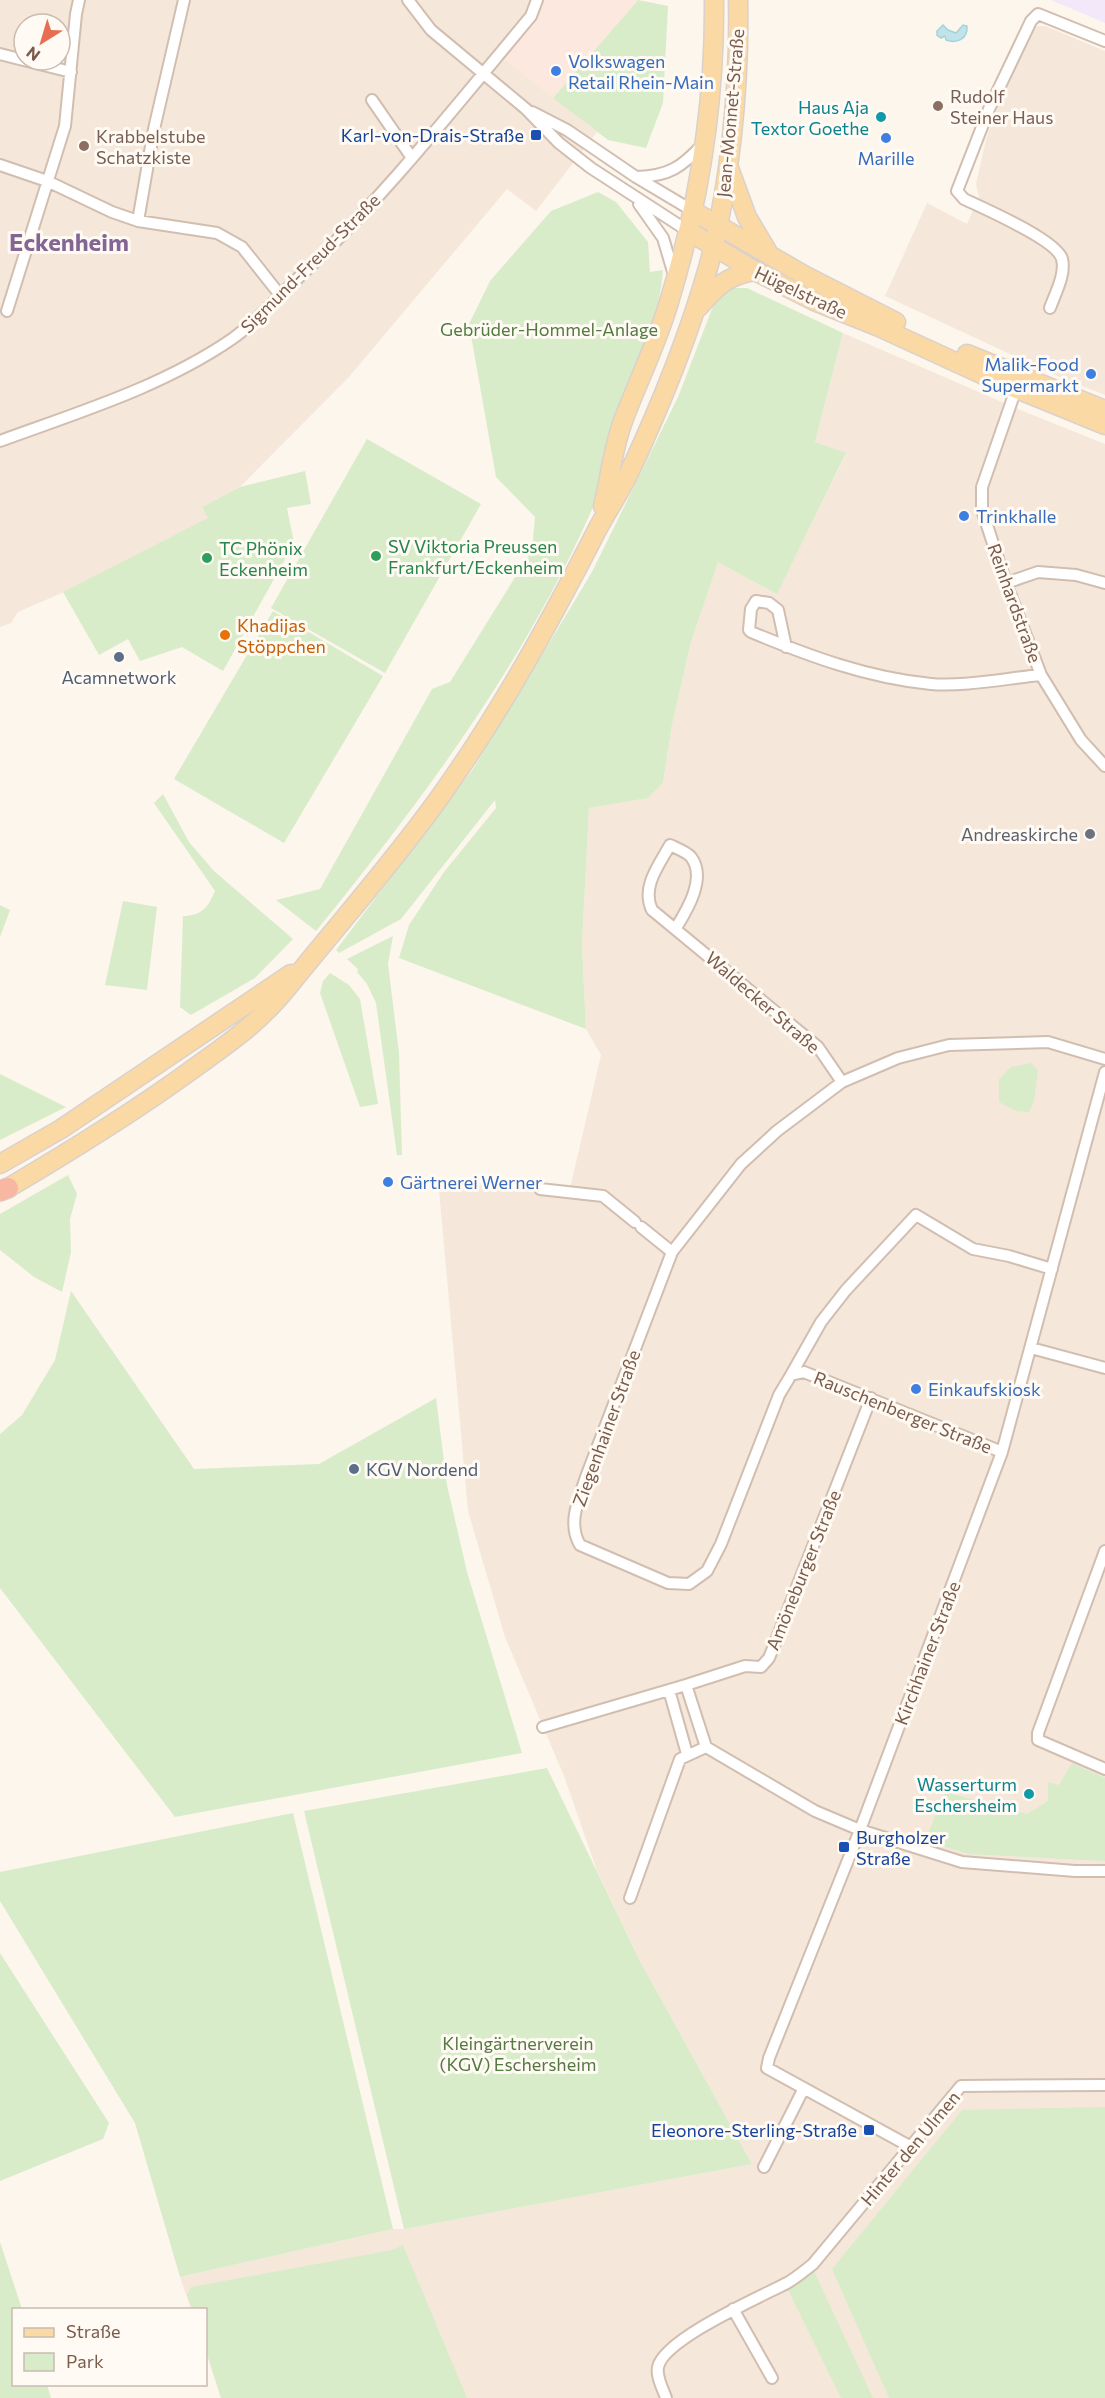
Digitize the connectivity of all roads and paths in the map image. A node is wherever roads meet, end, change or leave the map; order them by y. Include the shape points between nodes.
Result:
1 (79, 0) edge
2 (184, 0) edge
3 (408, 0) edge
4 (537, 0) edge
5 (714, 0) edge
6 (738, 0) edge
7 (1105, 41) edge
8 (72, 60) edge
9 (71, 72) edge
10 (482, 74) junction
11 (372, 100) dead end
12 (526, 109) junction
13 (705, 142) junction
14 (412, 158) junction
15 (727, 162) junction
16 (0, 165) edge
17 (636, 177) junction
18 (46, 181) junction
19 (634, 197) junction
20 (693, 211) junction
21 (138, 221) junction
22 (717, 226) junction
23 (688, 231) junction
24 (713, 246) junction
25 (770, 255) junction
26 (756, 271) junction
27 (675, 281) junction
28 (280, 295) junction
29 (1050, 309) dead end
30 (7, 311) dead end
31 (693, 314) junction
32 (1016, 389) junction
33 (1057, 390) junction
34 (1105, 410) edge
35 (1105, 425) edge
36 (0, 441) edge
37 (598, 528) junction
38 (1006, 583) junction
39 (1105, 583) edge
40 (786, 647) junction
41 (1041, 675) junction
42 (1105, 766) edge
43 (676, 928) junction
44 (305, 965) junction
45 (1105, 1059) edge
46 (1105, 1072) edge
47 (842, 1082) junction
48 (0, 1164) edge
49 (540, 1189) dead end
50 (4, 1190) edge
51 (672, 1252) junction
52 (1052, 1269) junction
53 (1031, 1348) junction
54 (1105, 1368) edge
55 (791, 1376) junction
56 (871, 1398) junction
57 (1002, 1452) junction
58 (1105, 1551) edge
59 (686, 1685) junction
60 (669, 1690) junction
61 (543, 1727) dead end
62 (706, 1747) junction
63 (687, 1754) junction
64 (1105, 1769) edge
65 (860, 1830) junction
66 (1105, 1871) edge
67 (630, 1898) dead end
68 (1105, 2085) edge
69 (804, 2088) junction
70 (911, 2147) junction
71 (764, 2167) dead end
72 (732, 2309) junction
73 (772, 2378) dead end
74 (666, 2398) edge

1 - 8 street
2 - 21 street via 154,129
3 - 10 street, Hügelstraße via 431,30
4 - 10 street via 531,16
5 - 13 main road, Jean-Monnet-Straße via 712,80
6 - 15 main road, Jean-Monnet-Straße via 736,85
7 - 29 street via 1038,14 1025,31 989,109 957,191 964,199 1049,242 1060,254 1062,275
9 - 18 street via 65,126
10 - 12 street, Hügelstraße
10 - 14 street, Sigmund-Freud-Straße
11 - 14 street
12 - 17 street, Hügelstraße via 567,130
12 - 19 street, Hügelstraße via 559,143
13 - 17 street via 678,168
13 - 20 main road, Jean-Monnet-Straße
14 - 28 street, Sigmund-Freud-Straße via 325,253
15 - 22 main road, Jean-Monnet-Straße
15 - 25 main road via 747,217
16 - 18 street
17 - 20 street, Hügelstraße
18 - 21 street
18 - 30 street
19 - 23 street, Hügelstraße
19 - 27 street via 663,238
20 - 22 main road, Hügelstraße
20 - 23 main road, Jean-Monnet-Straße
21 - 28 street via 224,236 252,257
22 - 24 main road, Jean-Monnet-Straße
22 - 25 main road, Hügelstraße
23 - 24 main road, Hügelstraße
23 - 27 main road, Jean-Monnet-Straße
24 - 26 main road, Hügelstraße
24 - 31 main road, Jean-Monnet-Straße
25 - 33 main road, Hügelstraße via 939,342
26 - 31 main road via 723,281
26 - 32 main road, Hügelstraße via 814,301
27 - 37 main road, Jean-Monnet-Straße via 622,423
28 - 36 street, Sigmund-Freud-Straße via 258,319 231,339 175,372
31 - 37 main road, Jean-Monnet-Straße via 627,476
32 - 33 main road
32 - 35 main road, Hügelstraße
32 - 38 street, Reinhardstraße via 981,492 982,510
33 - 34 main road, Hügelstraße
37 - 44 main road via 538,643 470,753 357,906
38 - 39 street via 1038,573 1076,575
38 - 41 street, Reinhardstraße
40 - 40 street via 778,610 769,603 756,601 748,630
40 - 41 street via 848,669 933,685
41 - 42 street, Reinhardstraße via 1081,740
43 - 43 street, Waldecker Straße via 691,903 697,873 690,856 670,845 651,878 648,902 652,910
43 - 47 street, Waldecker Straße via 818,1047
44 - 48 main road via 61,1129
44 - 50 main road via 271,1006 220,1050 141,1106
45 - 47 street, Ziegenhainer Straße via 1048,1042 949,1045 898,1058
46 - 52 street, Kirchhainer Straße
47 - 51 street, Ziegenhainer Straße via 741,1164
49 - 51 street via 603,1196
51 - 55 street, Ziegenhainer Straße via 575,1510 573,1534 580,1545 668,1583 689,1584 707,1571 779,1395
52 - 53 street, Kirchhainer Straße
52 - 55 street, Ziegenhainer Straße via 973,1249 916,1215 821,1322
53 - 54 street
53 - 57 street, Kirchhainer Straße
55 - 56 street, Rauschenberger Straße via 804,1372
56 - 57 street, Rauschenberger Straße
56 - 59 street, Amöneburger Straße via 769,1658 761,1667 745,1666
57 - 65 street, Kirchhainer Straße
58 - 64 street via 1038,1733 1038,1740
59 - 60 street
59 - 62 street
60 - 61 street
60 - 63 street
62 - 63 street
62 - 65 street via 815,1811
63 - 67 street via 680,1759
65 - 66 street via 962,1862
65 - 69 street, Kirchhainer Straße via 769,2058 767,2068
68 - 70 street, Hinter den Ulmen via 961,2086
69 - 70 street, Kirchhainer Straße
69 - 71 street
70 - 72 street, Hinter den Ulmen via 813,2264 789,2282
72 - 73 street
72 - 74 street via 668,2350 660,2360 657,2370

